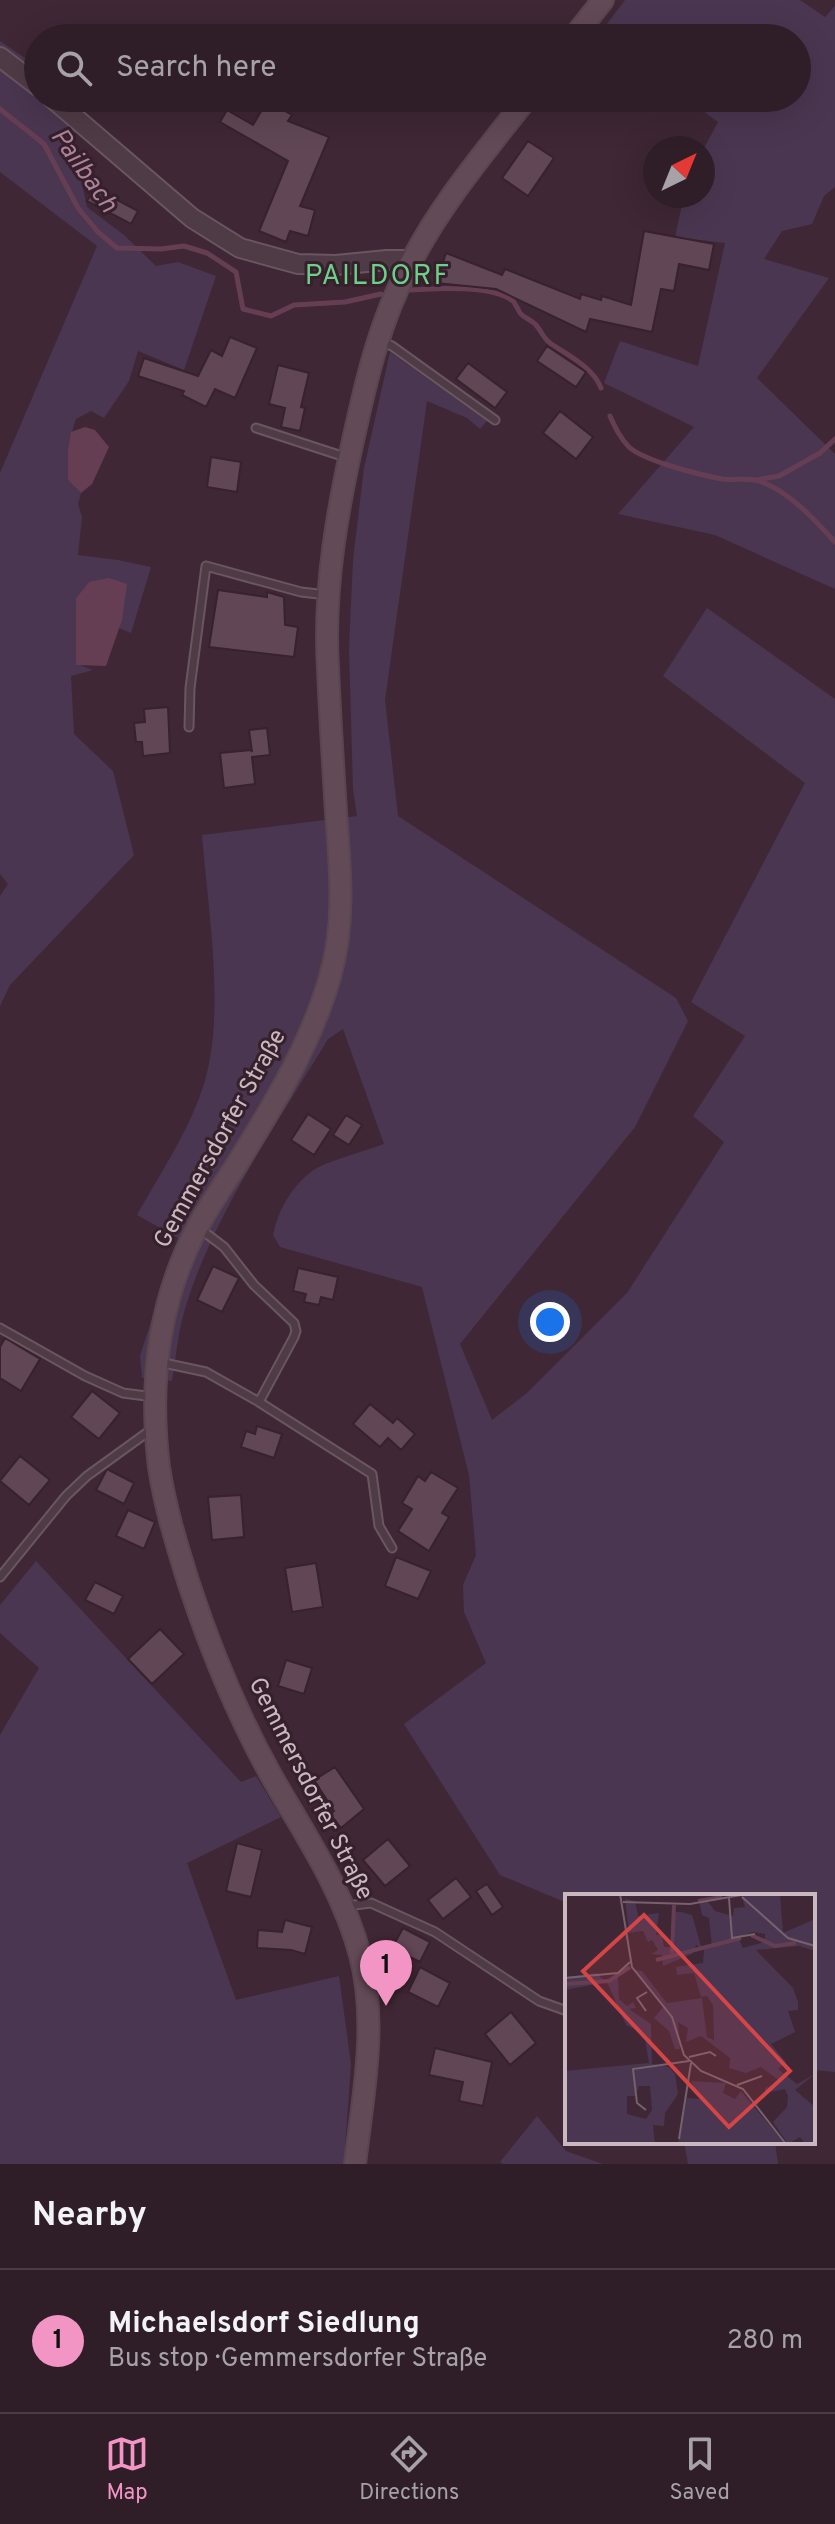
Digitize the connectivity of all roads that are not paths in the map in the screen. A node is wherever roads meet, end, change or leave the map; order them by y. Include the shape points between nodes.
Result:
1 (603, 0) edge
2 (584, 24) edge
3 (0, 57) edge
4 (24, 75) edge
5 (68, 112) edge
6 (516, 112) edge
7 (412, 260) junction
8 (378, 339) junction
9 (495, 420) dead end
10 (256, 428) dead end
11 (349, 458) junction
12 (328, 595) junction
13 (189, 727) dead end
14 (197, 1227) junction
15 (0, 1328) edge
16 (157, 1362) junction
17 (154, 1397) junction
18 (259, 1402) junction
19 (155, 1427) junction
20 (392, 1548) dead end
21 (0, 1577) edge
22 (343, 1906) junction
23 (565, 2010) edge
24 (355, 2164) edge

1 - 2 main road
3 - 4 street
5 - 7 street via 192,218 240,248 298,264
6 - 7 main road, Gemmersdorfer Straße via 450,198
7 - 8 main road, Gemmersdorfer Straße
8 - 9 lane
8 - 11 main road, Gemmersdorfer Straße
10 - 11 lane
11 - 12 main road, Gemmersdorfer Straße
12 - 13 lane via 206,566
12 - 14 main road, Gemmersdorfer Straße via 326,648 341,886 337,949 321,1006 285,1083
14 - 16 main road, Gemmersdorfer Straße via 164,1314
14 - 18 lane via 224,1247 294,1323 294,1337
15 - 17 lane via 85,1376 123,1393
16 - 17 main road, Gemmersdorfer Straße
16 - 18 lane via 206,1372
17 - 19 main road, Gemmersdorfer Straße
18 - 20 lane via 372,1474 379,1526
19 - 21 lane via 66,1496
19 - 22 main road, Gemmersdorfer Straße via 167,1509 207,1639 270,1774
22 - 23 lane via 371,1903 435,1932 539,2001
22 - 24 main road, Gemmersdorfer Straße via 361,1957 368,2024

